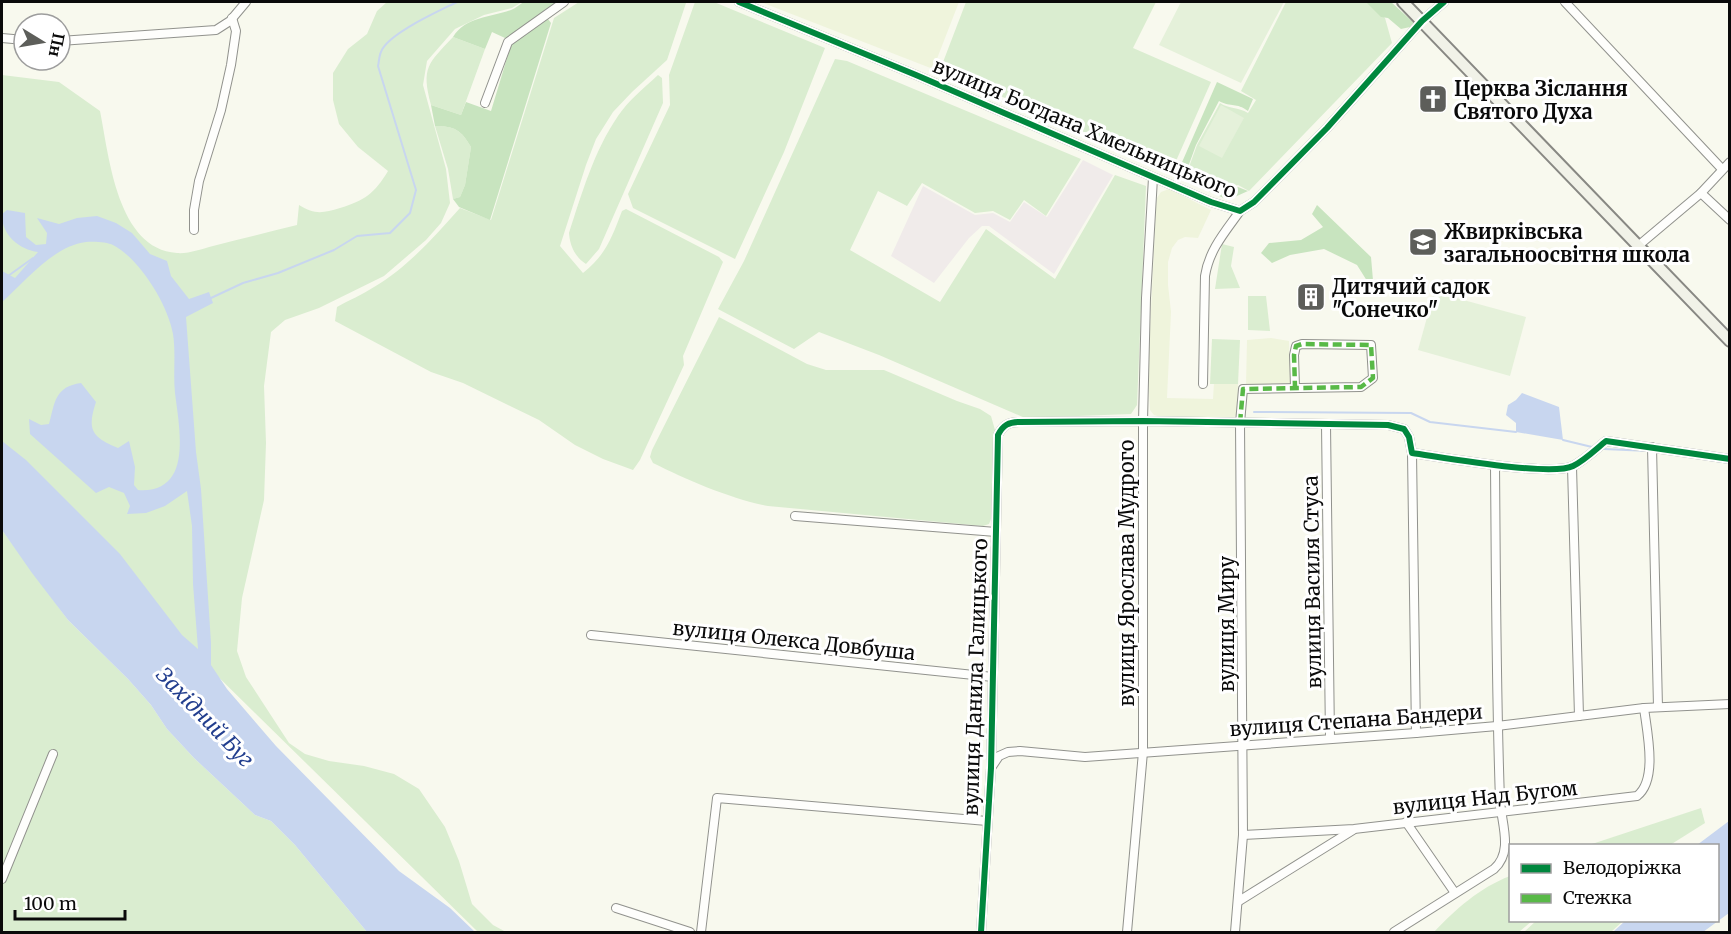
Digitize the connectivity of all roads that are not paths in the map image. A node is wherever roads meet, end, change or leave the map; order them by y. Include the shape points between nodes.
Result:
1 (246, 2) edge
2 (564, 2) edge
3 (739, 2) edge
4 (1403, 2) edge
5 (1444, 2) edge
6 (1565, 2) edge
7 (232, 18) junction
8 (1422, 21) junction
9 (72, 40) edge
10 (485, 103) dead end
11 (1730, 162) edge
12 (1722, 170) junction
13 (1154, 178) junction
14 (1701, 193) junction
15 (1240, 211) junction
16 (1730, 220) edge
17 (194, 230) dead end
18 (1638, 246) junction
19 (1730, 341) edge
20 (1203, 384) dead end
21 (1295, 387) junction
22 (1143, 421) junction
23 (1240, 423) junction
24 (1326, 425) junction
25 (1652, 447) junction
26 (1412, 453) junction
27 (1730, 459) edge
28 (1495, 465) junction
29 (1572, 466) junction
30 (795, 516) dead end
31 (996, 532) junction
32 (591, 635) dead end
33 (993, 677) junction
34 (1730, 704) edge
35 (1658, 707) junction
36 (1644, 708) junction
37 (1579, 716) junction
38 (1497, 726) junction
39 (1416, 733) junction
40 (1330, 738) junction
41 (1243, 744) junction
42 (1143, 752) junction
43 (53, 754) dead end
44 (991, 768) junction
45 (1501, 813) junction
46 (987, 821) junction
47 (1406, 822) junction
48 (1354, 829) junction
49 (1243, 835) junction
50 (2, 879) edge
51 (1455, 893) junction
52 (1239, 901) junction
53 (615, 908) dead end
54 (690, 933) edge
55 (701, 933) edge
56 (981, 933) edge
57 (1127, 933) edge
58 (1235, 933) edge
59 (1394, 933) edge

1 - 7 street
2 - 10 street via 508,42
3 - 13 street, вулиця Богдана Хмельницького
4 - 8 street
5 - 8 street, вулиця Богдана Хмельницького
6 - 12 street
7 - 9 street via 216,30
7 - 17 street via 236,31 231,65 199,181
8 - 15 street, вулиця Богдана Хмельницького via 1327,128 1254,202
8 - 18 street
11 - 12 street
12 - 14 street
13 - 15 street, вулиця Богдана Хмельницького
13 - 22 street, вулиця Ярослава Мудрого
14 - 16 street
14 - 18 street
15 - 20 street via 1208,260
18 - 19 street
21 - 21 street via 1296,346 1371,345 1373,378 1368,384
21 - 23 street, вулиця Миру via 1243,389
22 - 23 street
22 - 31 street, вулиця Данила Галицького via 1019,422 1001,428
22 - 42 street, вулиця Ярослава Мудрого
23 - 24 street
23 - 41 street, вулиця Миру
24 - 26 street via 1352,423 1404,429
24 - 40 street, вулиця Василя Стуса
25 - 27 street
25 - 29 street via 1606,441
25 - 35 street
26 - 28 street
26 - 39 street
28 - 29 street via 1558,470
28 - 38 street
29 - 37 street
30 - 31 street
31 - 33 street, вулиця Данила Галицького
32 - 33 street, вулиця Олекса Довбуша
33 - 44 street, вулиця Данила Галицького
34 - 35 street, вулиця Степана Бандери
35 - 36 street, вулиця Степана Бандери
36 - 37 street, вулиця Степана Бандери
36 - 45 street, вулиця Над Бугом via 1649,750 1644,791 1637,796
37 - 38 street, вулиця Степана Бандери
38 - 39 street, вулиця Степана Бандери
38 - 45 street
39 - 40 street, вулиця Степана Бандери
40 - 41 street, вулиця Степана Бандери
41 - 42 street, вулиця Степана Бандери
41 - 49 street, вулиця Миру
42 - 44 street, вулиця Степана Бандери via 1085,757 1008,752 999,756
42 - 57 street, вулиця Ярослава Мудрого
43 - 50 street
44 - 46 street, вулиця Данила Галицького
45 - 47 street, вулиця Над Бугом
45 - 51 street via 1506,842 1502,862
46 - 55 street via 717,798
46 - 56 street, вулиця Данила Галицького
47 - 48 street, вулиця Над Бугом
47 - 51 street
48 - 49 street, вулиця Над Бугом
48 - 52 street
49 - 52 street, вулиця Миру
51 - 59 street
52 - 58 street, вулиця Миру
53 - 54 street

